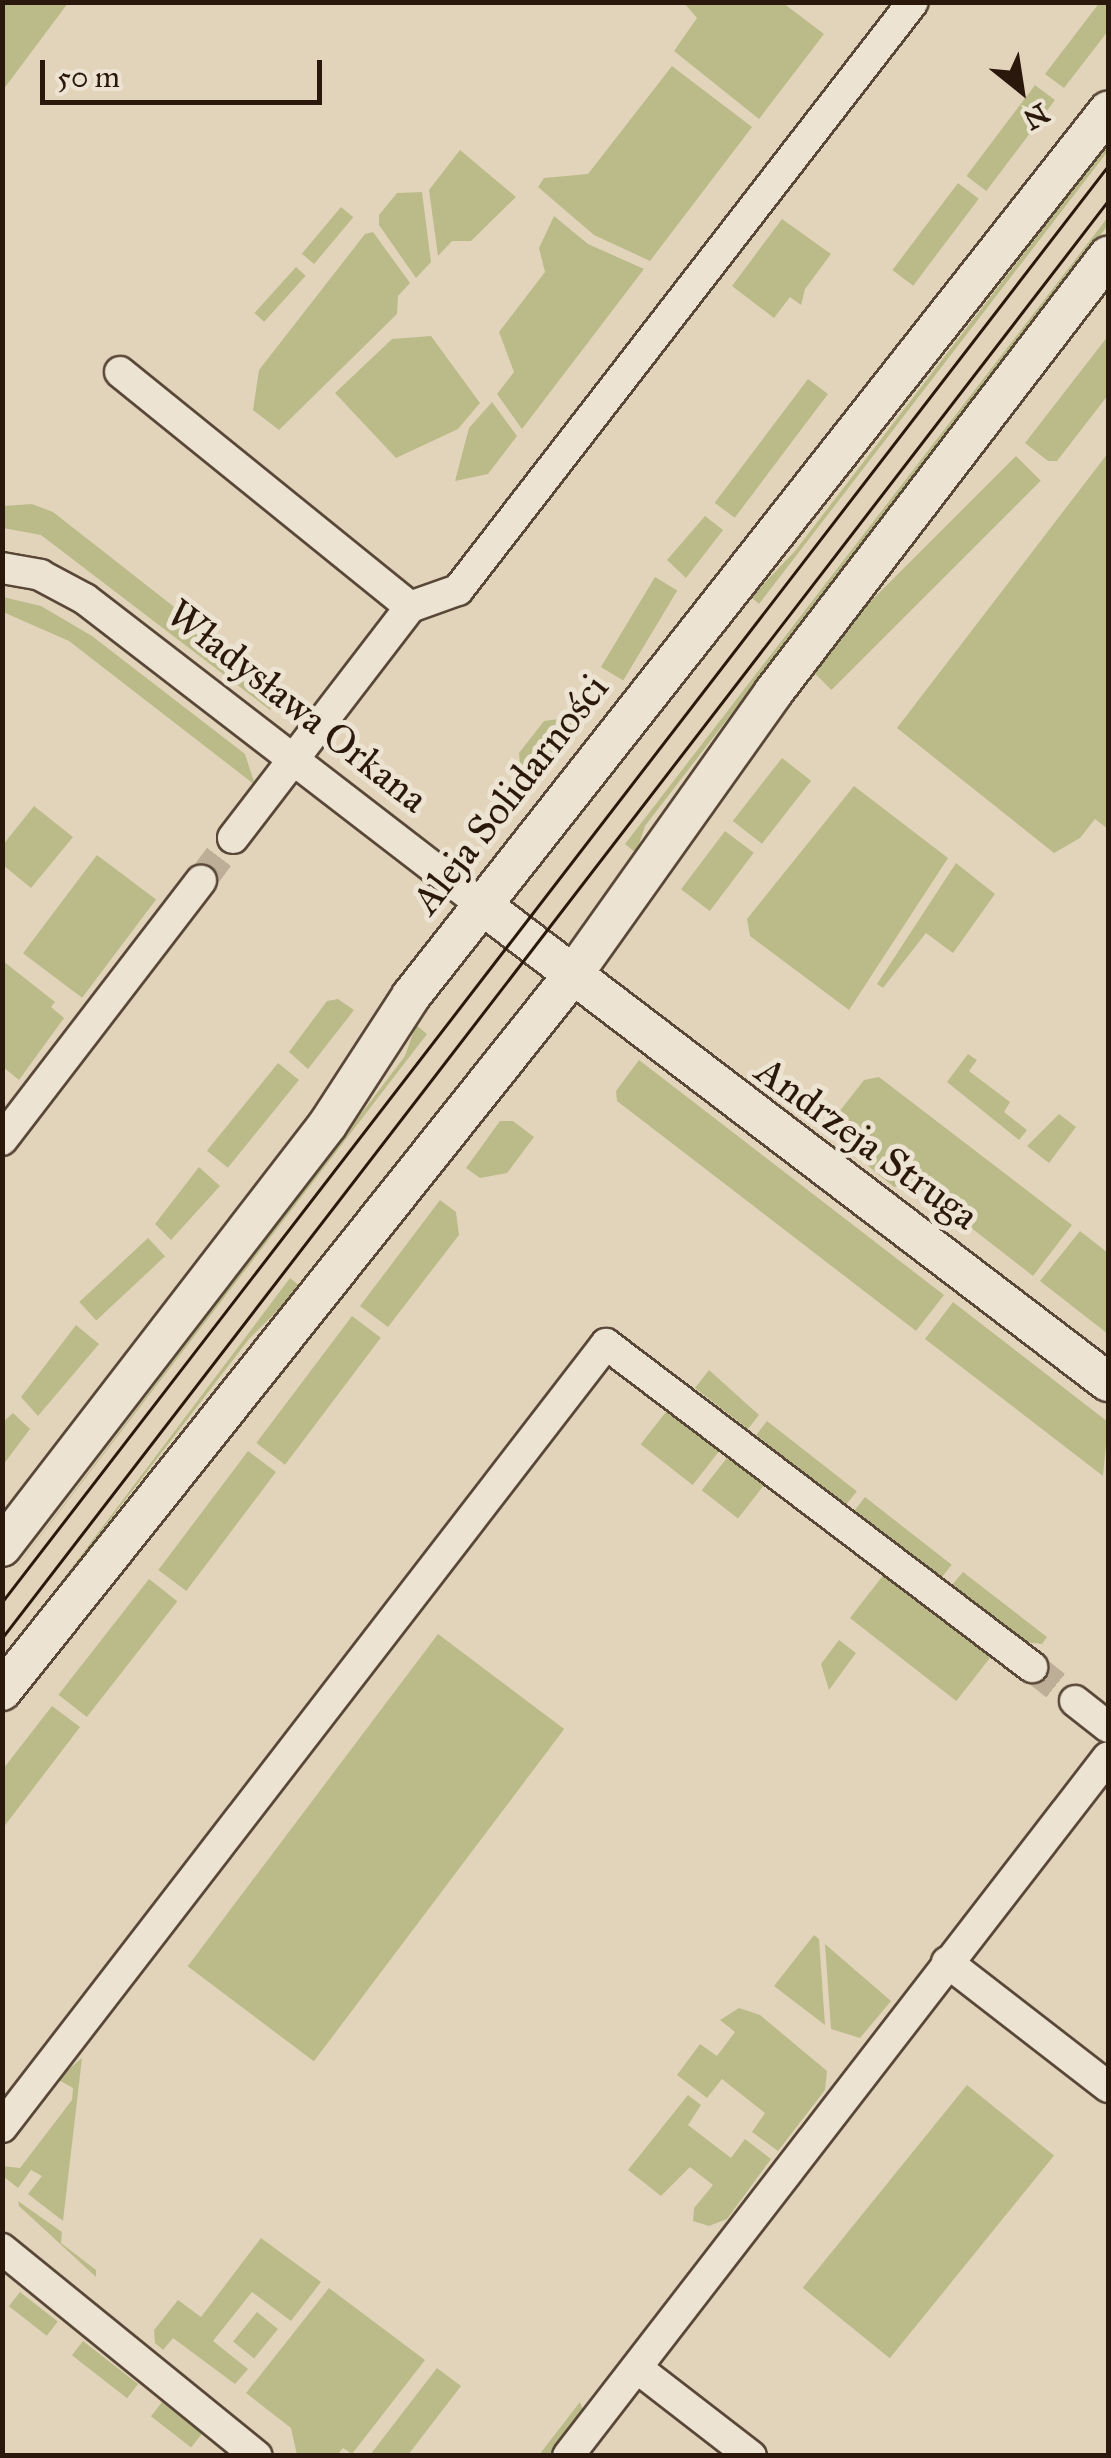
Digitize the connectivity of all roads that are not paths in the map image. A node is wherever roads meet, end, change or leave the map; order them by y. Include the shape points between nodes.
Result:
1 (913, 2) edge
2 (1108, 111) edge
3 (1108, 256) edge
4 (120, 372) dead end
5 (2, 568) edge
6 (410, 607) junction
7 (292, 760) junction
8 (234, 838) tunnel mouth
9 (201, 880) tunnel mouth
10 (482, 905) junction
11 (572, 976) junction
12 (2, 1140) edge
13 (1108, 1382) edge
14 (2, 1547) edge
15 (1032, 1666) tunnel mouth
16 (2, 1690) edge
17 (1075, 1701) tunnel mouth
18 (1108, 1727) edge
19 (1108, 1757) edge
20 (947, 1962) junction
21 (1108, 2086) edge
22 (2, 2127) edge
23 (2, 2249) edge
24 (637, 2368) junction
25 (257, 2456) edge
26 (568, 2456) edge
27 (751, 2456) edge

1 - 6 street via 458,590
2 - 10 street, Aleja Solidarności
3 - 11 street via 773,693
4 - 6 street
5 - 7 street, Władysława Orkana via 40,575 85,599
6 - 7 street
7 - 8 street
7 - 10 street, Władysława Orkana
9 - 12 street
10 - 11 street, Władysława Orkana
10 - 14 street, Aleja Solidarności via 411,996 328,1124
11 - 13 street, Andrzeja Struga
11 - 16 street
15 - 22 street via 606,1344
17 - 18 street
19 - 20 street
20 - 21 street
20 - 24 street
23 - 25 street
24 - 26 street
24 - 27 street

